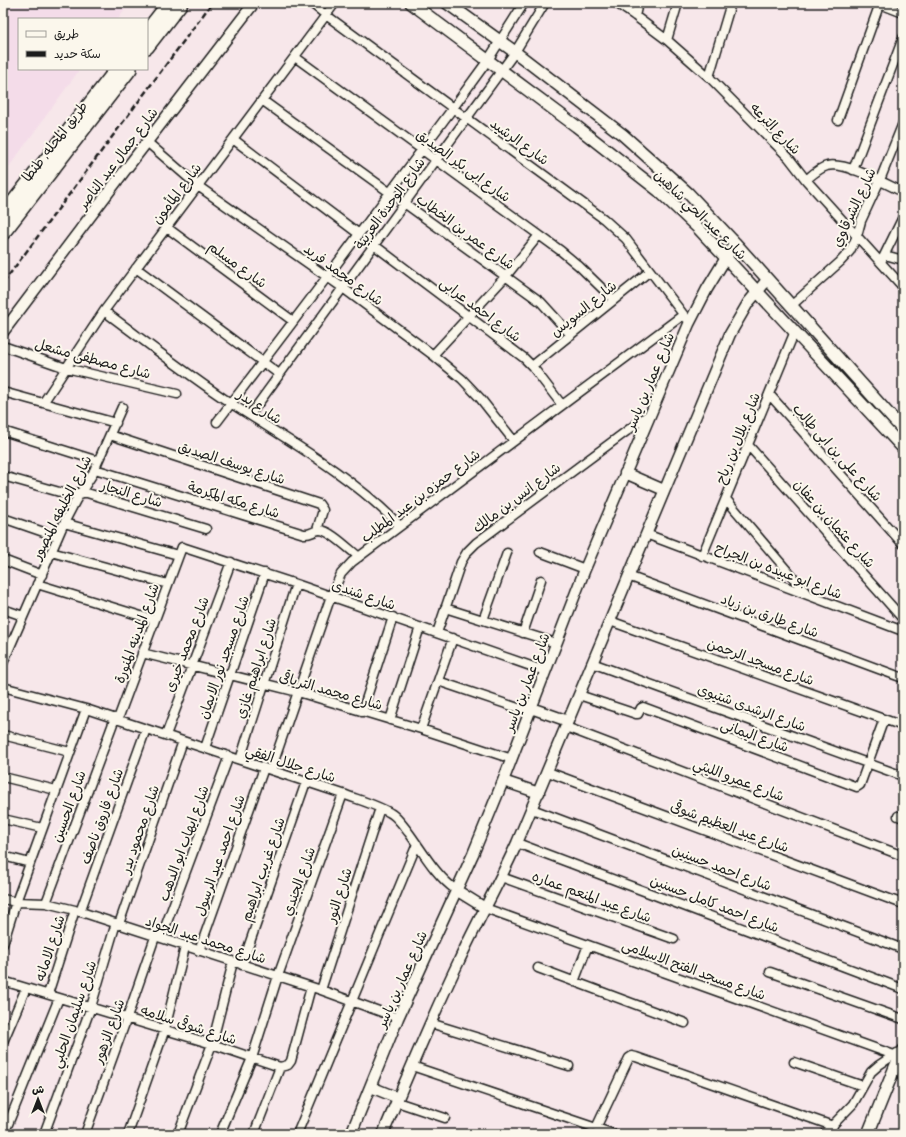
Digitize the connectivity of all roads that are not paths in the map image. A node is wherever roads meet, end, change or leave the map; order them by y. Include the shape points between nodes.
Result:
1 (169, 3) edge
2 (181, 3) edge
3 (254, 3) edge
4 (311, 3) edge
5 (335, 3) edge
6 (412, 3) edge
7 (447, 3) edge
8 (524, 3) edge
9 (545, 3) edge
10 (616, 3) edge
11 (638, 3) edge
12 (678, 3) edge
13 (731, 3) edge
14 (880, 3) edge
15 (903, 12) edge
16 (326, 15) junction
17 (635, 16) junction
18 (148, 30) edge
19 (903, 38) edge
20 (667, 40) junction
21 (501, 41) junction
22 (148, 46) edge
23 (515, 52) junction
24 (295, 57) junction
25 (488, 60) junction
26 (116, 70) edge
27 (129, 70) edge
28 (501, 70) junction
29 (709, 77) junction
30 (262, 100) junction
31 (453, 108) junction
32 (467, 118) junction
33 (838, 120) dead end
34 (903, 123) edge
35 (233, 139) junction
36 (146, 142) junction
37 (422, 150) junction
38 (436, 160) junction
39 (853, 170) junction
40 (806, 180) junction
41 (880, 180) junction
42 (198, 186) junction
43 (390, 192) junction
44 (903, 192) edge
45 (405, 203) junction
46 (3, 215) edge
47 (903, 217) edge
48 (166, 228) junction
49 (3, 233) edge
50 (359, 234) junction
51 (539, 235) junction
52 (857, 236) junction
53 (735, 243) junction
54 (374, 245) junction
55 (726, 257) junction
56 (883, 258) junction
57 (903, 260) edge
58 (136, 268) junction
59 (650, 271) junction
60 (506, 276) junction
61 (327, 277) junction
62 (767, 280) junction
63 (903, 286) edge
64 (343, 288) junction
65 (758, 291) junction
66 (614, 300) junction
67 (791, 306) junction
68 (104, 311) junction
69 (683, 315) junction
70 (470, 316) junction
71 (293, 321) junction
72 (690, 324) junction
73 (795, 331) junction
74 (3, 332) edge
75 (571, 334) junction
76 (3, 346) edge
77 (433, 355) junction
78 (262, 362) junction
79 (532, 366) junction
80 (66, 368) junction
81 (279, 374) junction
82 (3, 392) edge
83 (178, 394) dead end
84 (769, 394) junction
85 (42, 403) junction
86 (231, 403) junction
87 (562, 405) junction
88 (122, 407) dead end
89 (651, 413) junction
90 (250, 415) junction
91 (217, 422) dead end
92 (116, 423) junction
93 (3, 430) edge
94 (903, 430) edge
95 (110, 435) junction
96 (514, 441) junction
97 (748, 445) junction
98 (903, 448) edge
99 (98, 461) junction
100 (95, 469) junction
101 (626, 472) junction
102 (3, 476) edge
103 (664, 490) junction
104 (81, 492) junction
105 (726, 499) junction
106 (3, 518) edge
107 (64, 523) junction
108 (400, 526) junction
109 (206, 529) dead end
110 (317, 530) junction
111 (646, 534) junction
112 (58, 537) junction
113 (903, 544) edge
114 (51, 552) junction
115 (540, 552) dead end
116 (507, 553) dead end
117 (178, 555) junction
118 (702, 556) junction
119 (359, 557) junction
120 (3, 560) edge
121 (231, 562) junction
122 (585, 569) junction
123 (265, 574) junction
124 (42, 575) junction
125 (628, 576) junction
126 (541, 580) dead end
127 (38, 584) junction
128 (168, 584) junction
129 (296, 584) junction
130 (331, 596) junction
131 (809, 596) junction
132 (445, 608) junction
133 (3, 609) edge
134 (23, 616) junction
135 (393, 617) junction
136 (903, 619) edge
137 (154, 620) junction
138 (482, 620) junction
139 (610, 621) junction
140 (420, 627) junction
141 (903, 631) edge
142 (523, 632) junction
143 (437, 633) junction
144 (453, 638) junction
145 (556, 643) junction
146 (7, 644) edge
147 (142, 653) junction
148 (3, 663) edge
149 (592, 663) junction
150 (191, 666) junction
151 (545, 671) junction
152 (231, 676) junction
153 (903, 678) edge
154 (438, 681) junction
155 (264, 684) junction
156 (3, 687) edge
157 (298, 692) junction
158 (579, 695) junction
159 (86, 709) junction
160 (531, 710) junction
161 (362, 712) junction
162 (116, 719) junction
163 (884, 719) junction
164 (390, 720) junction
165 (567, 724) junction
166 (903, 726) edge
167 (146, 729) junction
168 (420, 729) junction
169 (3, 734) edge
170 (166, 735) junction
171 (183, 741) junction
172 (205, 748) junction
173 (70, 752) junction
174 (229, 756) junction
175 (240, 760) junction
176 (512, 760) junction
177 (868, 763) junction
178 (267, 769) junction
179 (548, 772) junction
180 (3, 776) edge
181 (903, 776) edge
182 (504, 781) junction
183 (306, 782) junction
184 (56, 790) junction
185 (539, 793) junction
186 (343, 794) junction
187 (380, 808) junction
188 (532, 809) junction
189 (3, 819) edge
190 (42, 828) junction
191 (517, 843) junction
192 (417, 844) junction
193 (3, 856) edge
194 (903, 856) edge
195 (30, 862) junction
196 (501, 877) junction
197 (456, 890) junction
198 (3, 899) edge
199 (16, 902) junction
200 (46, 903) junction
201 (903, 904) edge
202 (485, 908) junction
203 (78, 911) junction
204 (118, 924) junction
205 (158, 938) junction
206 (674, 939) dead end
207 (4, 940) edge
208 (588, 945) junction
209 (185, 947) junction
210 (903, 949) edge
211 (199, 951) junction
212 (233, 962) junction
213 (242, 965) junction
214 (538, 968) dead end
215 (770, 972) dead end
216 (278, 976) junction
217 (3, 981) edge
218 (574, 982) junction
219 (311, 987) junction
220 (26, 988) junction
221 (903, 989) edge
222 (321, 990) junction
223 (48, 994) junction
224 (59, 998) junction
225 (352, 1001) junction
226 (91, 1007) junction
227 (127, 1018) junction
228 (398, 1018) junction
229 (903, 1019) edge
230 (430, 1023) junction
231 (685, 1023) dead end
232 (165, 1029) junction
233 (3, 1042) edge
234 (212, 1044) junction
235 (900, 1052) edge
236 (252, 1058) junction
237 (794, 1062) dead end
238 (412, 1066) junction
239 (569, 1066) dead end
240 (280, 1067) junction
241 (863, 1086) junction
242 (371, 1087) junction
243 (398, 1100) junction
244 (445, 1118) dead end
245 (833, 1126) junction
246 (596, 1128) junction
247 (4, 1134) edge
248 (44, 1134) edge
249 (84, 1134) edge
250 (128, 1134) edge
251 (178, 1134) edge
252 (220, 1134) edge
253 (254, 1134) edge
254 (297, 1134) edge
255 (351, 1134) edge
256 (383, 1134) edge
257 (614, 1134) edge
258 (824, 1134) edge
259 (868, 1134) edge

1 - 18 main road
2 - 22 main road
3 - 36 street, شارع جمال عبد الناصر
4 - 16 street, شارع الرشيد
5 - 16 street, شارع المأمون
6 - 25 main road, شارع عبد الحي شاهين
7 - 21 main road, شارع عبد الحي شاهين
8 - 21 street, شارع الوحدة العربية
9 - 23 street, شارع الوحدة العربية
10 - 17 street, شارع الترعه
11 - 17 street
12 - 20 street
13 - 29 street
14 - 15 street
14 - 33 street
16 - 24 street, شارع المأمون
16 - 31 street, شارع الرشيد
17 - 20 street, شارع الترعه
19 - 39 street
20 - 29 street, شارع الترعه
21 - 23 main road, شارع عبد الحي شاهين
21 - 25 street, شارع الوحدة العربية
23 - 28 street, شارع الوحدة العربية
23 - 53 main road, شارع عبد الحي شاهين via 623,135 688,193
24 - 30 street, شارع المأمون
24 - 37 street, شارع ابى بكر الصديق
25 - 28 main road, شارع عبد الحي شاهين
25 - 31 street, شارع الوحدة العربية
26 - 46 main road, طريق المحله, طنطا
27 - 49 main road, طريق المحله, طنطا
28 - 32 street, شارع الوحدة العربية
28 - 55 main road, شارع عبد الحي شاهين via 659,191
29 - 40 street, شارع الترعه via 789,158
30 - 35 street, شارع المأمون
30 - 43 street, شارع عمر بن الخطاب
31 - 32 street, شارع الرشيد
31 - 37 street, شارع الوحدة العربية
32 - 38 street, شارع الوحدة العربية
32 - 59 street, شارع الرشيد via 604,219 626,239
34 - 41 street, شارع الشرقاوي
35 - 42 street, شارع المأمون
35 - 50 street
36 - 42 street, شارع محمد فريد
36 - 74 street, شارع جمال عبد الناصر
37 - 38 street, شارع ابى بكر الصديق
37 - 43 street, شارع الوحدة العربية
38 - 45 street, شارع الوحدة العربية
38 - 51 street, شارع ابى بكر الصديق
39 - 40 street via 836,165 826,166
39 - 41 street
40 - 52 street, شارع الترعه
41 - 44 street
41 - 52 street, شارع الشرقاوي
42 - 48 street, شارع المأمون
42 - 61 street, شارع محمد فريد
43 - 45 street, شارع عمر بن الخطاب
43 - 50 street, شارع الوحدة العربية
45 - 54 street, شارع الوحدة العربية
45 - 60 street, شارع عمر بن الخطاب
47 - 56 street
48 - 58 street, شارع المأمون
48 - 71 street, شارع مسلم
50 - 61 street, شارع الوحدة العربية
51 - 60 street
51 - 66 street, شارع ابى بكر الصديق via 579,266
52 - 56 street, شارع الترعه
52 - 67 street, شارع الشرقاوي via 850,251 840,262
53 - 55 street, شارع عمار بن ياسر
53 - 62 main road, شارع عبد الحي شاهين
54 - 64 street, شارع الوحدة العربية
54 - 70 street, شارع احمد عرابى
55 - 65 main road, شارع عبد الحي شاهين
55 - 72 street, شارع عمار بن ياسر
56 - 57 street
56 - 63 street, شارع الترعه
58 - 68 street, شارع المأمون
58 - 78 street
59 - 66 street, شارع السويس
59 - 69 street, شارع الرشيد
60 - 70 street
60 - 75 street, شارع عمر بن الخطاب via 541,302
61 - 64 street, شارع محمد فريد
61 - 71 street, شارع الوحدة العربية
62 - 65 street
62 - 67 main road, شارع عبد الحي شاهين
64 - 77 street, شارع محمد فريد
64 - 81 street, شارع الوحدة العربية
65 - 73 main road, شارع عبد الحي شاهين
65 - 103 street via 737,319
66 - 75 street, شارع السويس
67 - 94 main road, شارع عبد الحي شاهين
68 - 80 street, شارع المأمون
68 - 86 street, شارع بدر
69 - 72 street, شارع الرشيد
69 - 87 street, شارع حمزه بن عبد المطلب
70 - 77 street
70 - 79 street, شارع احمد عرابى
71 - 78 street, شارع الوحدة العربية
72 - 89 street, شارع عمار بن ياسر
73 - 84 street, شارع بلال بن رباح
73 - 98 main road, شارع عبد الحي شاهين
75 - 79 street, شارع السويس
76 - 80 street, شارع مصطفى مشعل
77 - 96 street, شارع محمد فريد via 472,388
78 - 81 street
78 - 86 street, شارع الوحدة العربية
79 - 87 street, شارع احمد عرابى
80 - 83 street, شارع مصطفى مشعل
80 - 85 street, شارع المأمون
81 - 90 street, شارع الوحدة العربية
82 - 85 street
84 - 97 street, شارع بلال بن رباح
84 - 113 street, شارع على بن ابى طالب
85 - 92 street
86 - 90 street, شارع بدر
86 - 91 street, شارع الوحدة العربية
87 - 96 street, شارع حمزه بن عبد المطلب
88 - 92 street, شارع الخليفه المنصور
89 - 101 street, شارع عمار بن ياسر
89 - 132 street, شارع انس بن مالك via 476,543 461,562
90 - 108 street, شارع بدر via 349,481
92 - 95 street, شارع الخليفه المنصور
93 - 99 street
95 - 99 street, شارع الخليفه المنصور
95 - 110 street, شارع يوسف الصديق via 319,504 323,510
96 - 108 street, شارع حمزه بن عبد المطلب
97 - 105 street, شارع بلال بن رباح
97 - 136 street, شارع عثمان بن عفان
99 - 100 street, شارع الخليفه المنصور
100 - 104 street, شارع الخليفه المنصور
100 - 110 street, شارع مكه المكرمة via 304,534
101 - 103 street
101 - 122 street, شارع عمار بن ياسر
102 - 104 street, شارع النجار via 63,493
103 - 111 street
104 - 107 street, شارع الخليفه المنصور
104 - 109 street, شارع النجار
105 - 118 street, شارع بلال بن رباح
105 - 131 street
106 - 112 street
107 - 112 street, شارع الخليفه المنصور
107 - 117 street
108 - 119 street, شارع حمزه بن عبد المطلب
110 - 119 street via 328,533
111 - 118 street, شارع ابو عبيده بن الجراح
111 - 125 street
112 - 114 street, شارع الخليفه المنصور
114 - 124 street, شارع الخليفه المنصور
114 - 128 street
115 - 122 street
116 - 138 street
117 - 121 street, شارع شندى via 184,547
117 - 128 street, شارع المدينه المنورة
118 - 131 street, شارع ابو عبيده بن الجراح
119 - 130 street, شارع حمزه بن عبد المطلب via 341,574
120 - 124 street
121 - 123 street, شارع شندى
121 - 150 street, شارع محمد خيرى
122 - 145 street, شارع عمار بن ياسر
123 - 129 street, شارع شندى
123 - 152 street, شارع مسجد نور الايمان
124 - 127 street, شارع الخليفه المنصور
125 - 139 street
125 - 153 street, شارع طارق بن زياد
126 - 142 street
127 - 134 street, شارع الخليفه المنصور
127 - 137 street
128 - 137 street, شارع المدينه المنورة
129 - 130 street, شارع شندى
129 - 155 street, شارع ابراهيم غازي
130 - 135 street, شارع شندى
130 - 157 street, شارع حمزه بن عبد المطلب
131 - 141 street, شارع ابو عبيده بن الجراح
132 - 138 street
132 - 143 street, شارع انس بن مالك
133 - 134 street
134 - 146 street, شارع الخليفه المنصور
135 - 140 street, شارع شندى
135 - 161 street
137 - 147 street, شارع المدينه المنورة
138 - 142 street
139 - 149 street
139 - 163 street, شارع مسجد الرحمن
140 - 143 street, شارع شندى
140 - 164 street
142 - 145 street
143 - 144 street, شارع شندى
144 - 151 street, شارع شندى
144 - 154 street
145 - 151 street, شارع عمار بن ياسر
146 - 148 street, شارع الخليفه المنصور
147 - 150 street, شارع محمد الترياقى
147 - 162 street, شارع المدينه المنورة
149 - 158 street
149 - 177 street, شارع الرشدى شتيوى
150 - 152 street, شارع محمد الترياقى
150 - 170 street, شارع محمد خيرى
151 - 160 street, شارع عمار بن ياسر
152 - 155 street, شارع محمد الترياقى
152 - 172 street, شارع مسجد نور الايمان
154 - 160 street
154 - 168 street
155 - 157 street, شارع محمد الترياقى
155 - 175 street, شارع ابراهيم غازي
156 - 159 street, شارع جلال الفقي
157 - 161 street, شارع محمد الترياقى
157 - 178 street, شارع حمزه بن عبد المطلب
158 - 165 street
158 - 177 street, شارع اليمانى via 636,714 643,707 857,787
159 - 162 street, شارع جلال الفقي
159 - 173 street
160 - 165 street
160 - 176 street, شارع عمار بن ياسر
161 - 164 street, شارع محمد الترياقى
162 - 167 street, شارع جلال الفقي
162 - 200 street, شارع الحسين
163 - 166 street, شارع مسجد الرحمن
163 - 177 street, شارع اليمانى
164 - 168 street, شارع محمد الترياقى
165 - 179 street
165 - 194 street, شارع عمرو الليثي
167 - 170 street, شارع جلال الفقي
167 - 203 street, شارع فاروق ناصف
168 - 176 street, شارع محمد الترياقى
169 - 173 street
170 - 171 street, شارع جلال الفقي
171 - 172 street, شارع جلال الفقي
171 - 204 street, شارع محمود بدر
172 - 174 street, شارع جلال الفقي
173 - 184 street
174 - 175 street, شارع جلال الفقي
174 - 205 street, شارع ايهاب ابو الدهب
175 - 178 street, شارع جلال الفقي
176 - 182 street, شارع عمار بن ياسر
177 - 181 street, شارع الرشدى شتيوى
178 - 183 street, شارع جلال الفقي
178 - 211 street, شارع احمد عبد الرسول
179 - 185 street
179 - 201 street, شارع عبد العظيم شوقى
180 - 184 street
182 - 185 street
182 - 197 street, شارع عمار بن ياسر
183 - 186 street, شارع جلال الفقي
183 - 213 street, شارع غريب ابراهيم
184 - 190 street
185 - 188 street
186 - 187 street, شارع جلال الفقي
186 - 216 street, شارع الجندي
187 - 192 street, شارع جلال الفقي via 393,815
187 - 222 street, شارع النور
188 - 191 street
188 - 210 street, شارع احمد حسنين
189 - 190 street
190 - 195 street
191 - 196 street
191 - 221 street, شارع احمد كامل حسنين
192 - 197 street, شارع جلال الفقي via 447,884
192 - 225 street
193 - 195 street
195 - 199 street
196 - 202 street
196 - 206 street, شارع عبد المنعم عماره
197 - 202 street
197 - 228 street, شارع عمار بن ياسر
198 - 199 street, شارع محمد عبد الجواد
199 - 200 street, شارع محمد عبد الجواد
199 - 207 street
200 - 203 street, شارع محمد عبد الجواد
202 - 208 street, شارع مسجد الفتح الاسلامى
202 - 230 street
203 - 204 street, شارع محمد عبد الجواد
203 - 223 street, شارع الامانه
204 - 205 street, شارع محمد عبد الجواد
204 - 226 street, شارع سليمان الحلبي
205 - 209 street, شارع محمد عبد الجواد
205 - 227 street, شارع الزهور
208 - 218 street
208 - 235 street, شارع مسجد الفتح الاسلامى
209 - 211 street, شارع محمد عبد الجواد
209 - 232 street
211 - 212 street, شارع محمد عبد الجواد
212 - 213 street, شارع محمد عبد الجواد
212 - 234 street
213 - 216 street, شارع محمد عبد الجواد
214 - 218 street
215 - 229 street
216 - 219 street, شارع محمد عبد الجواد
216 - 236 street, شارع الجندي
217 - 220 street, شارع شوقى سلامه
218 - 231 street
219 - 222 street, شارع محمد عبد الجواد
219 - 240 street via 291,1061 285,1067
220 - 223 street, شارع شوقى سلامه
220 - 233 street
222 - 225 street, شارع محمد عبد الجواد
223 - 224 street, شارع شوقى سلامه
224 - 226 street, شارع شوقى سلامه
224 - 247 street
225 - 228 street, شارع محمد عبد الجواد
225 - 254 street
226 - 227 street, شارع شوقى سلامه
226 - 248 street, شارع سليمان الحلبي
227 - 232 street, شارع شوقى سلامه
227 - 249 street, شارع الزهور
228 - 242 street, شارع عمار بن ياسر
230 - 238 street
230 - 239 street
232 - 234 street, شارع شوقى سلامه
232 - 250 street
234 - 236 street, شارع شوقى سلامه
234 - 251 street
235 - 241 street via 871,1072
235 - 259 main road
236 - 240 street, شارع شوقى سلامه
236 - 252 street, شارع الجندي
237 - 241 street
238 - 243 street
238 - 246 street
240 - 253 street
241 - 245 street via 854,1104
242 - 243 street
242 - 255 street, شارع عمار بن ياسر
243 - 244 street
243 - 256 street
245 - 246 street via 632,1056 628,1058
245 - 258 street
246 - 257 street

